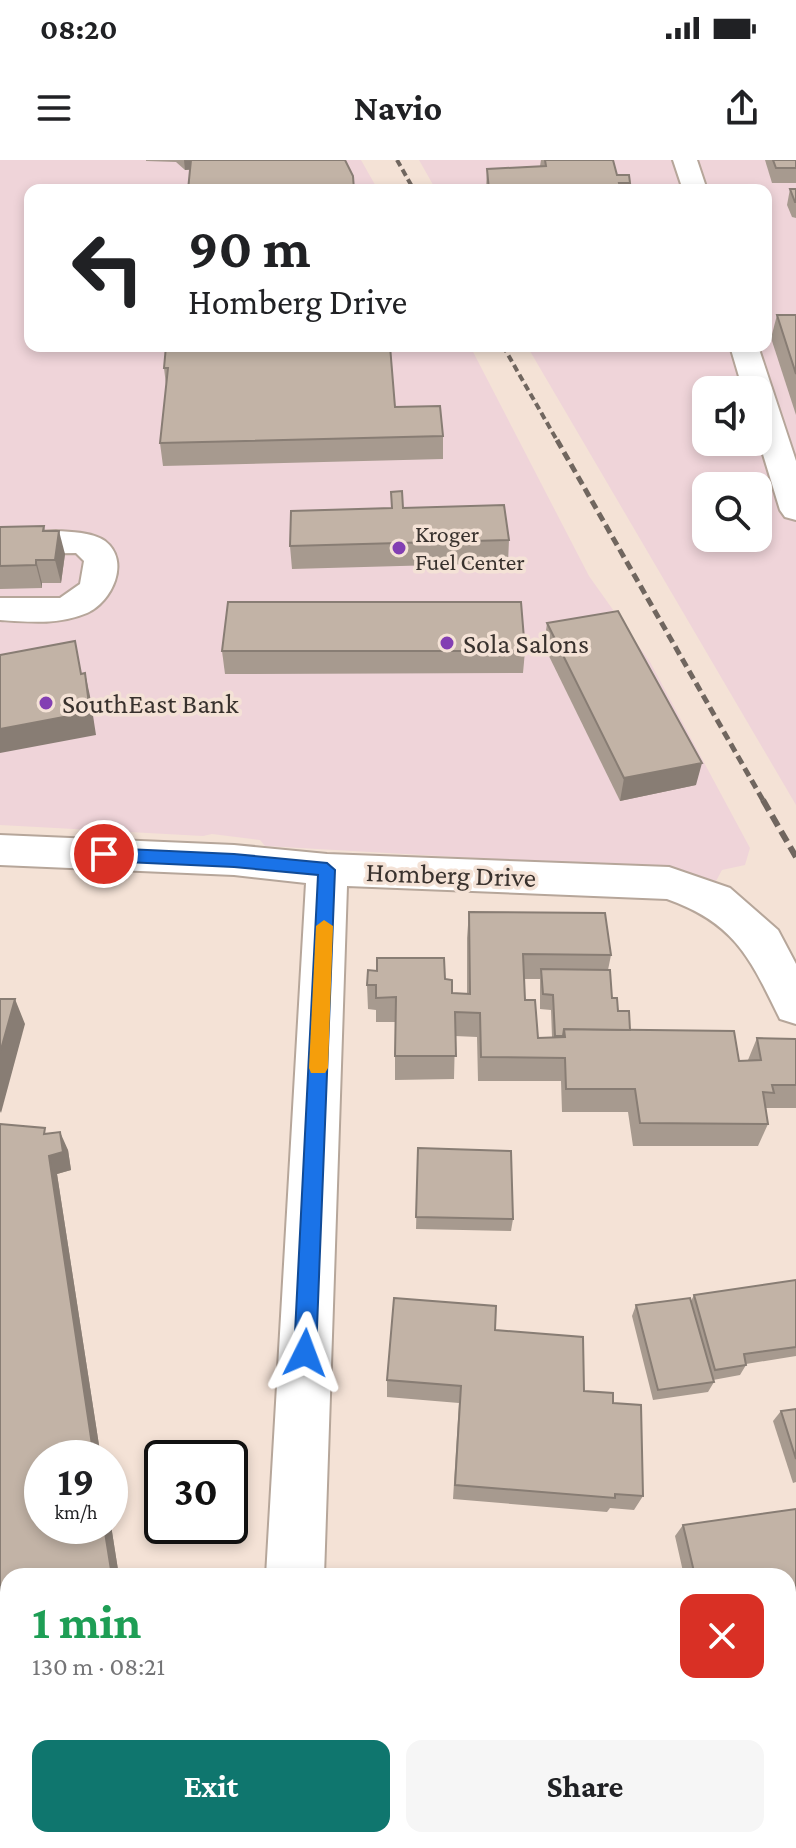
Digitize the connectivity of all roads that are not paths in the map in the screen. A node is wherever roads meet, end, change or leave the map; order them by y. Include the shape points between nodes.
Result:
1 (685, 160) edge
2 (693, 184) edge
3 (746, 352) edge
4 (796, 510) edge
5 (0, 544) edge
6 (0, 609) edge
7 (0, 850) edge
8 (327, 870) junction
9 (796, 1006) edge
10 (295, 1568) edge

1 - 2 street
3 - 4 street
5 - 6 street via 77,543 90,546 102,565 84,602 55,611
7 - 8 street, Homberg Drive via 234,860
8 - 9 street, Homberg Drive via 669,883 715,899 763,942
8 - 10 street

